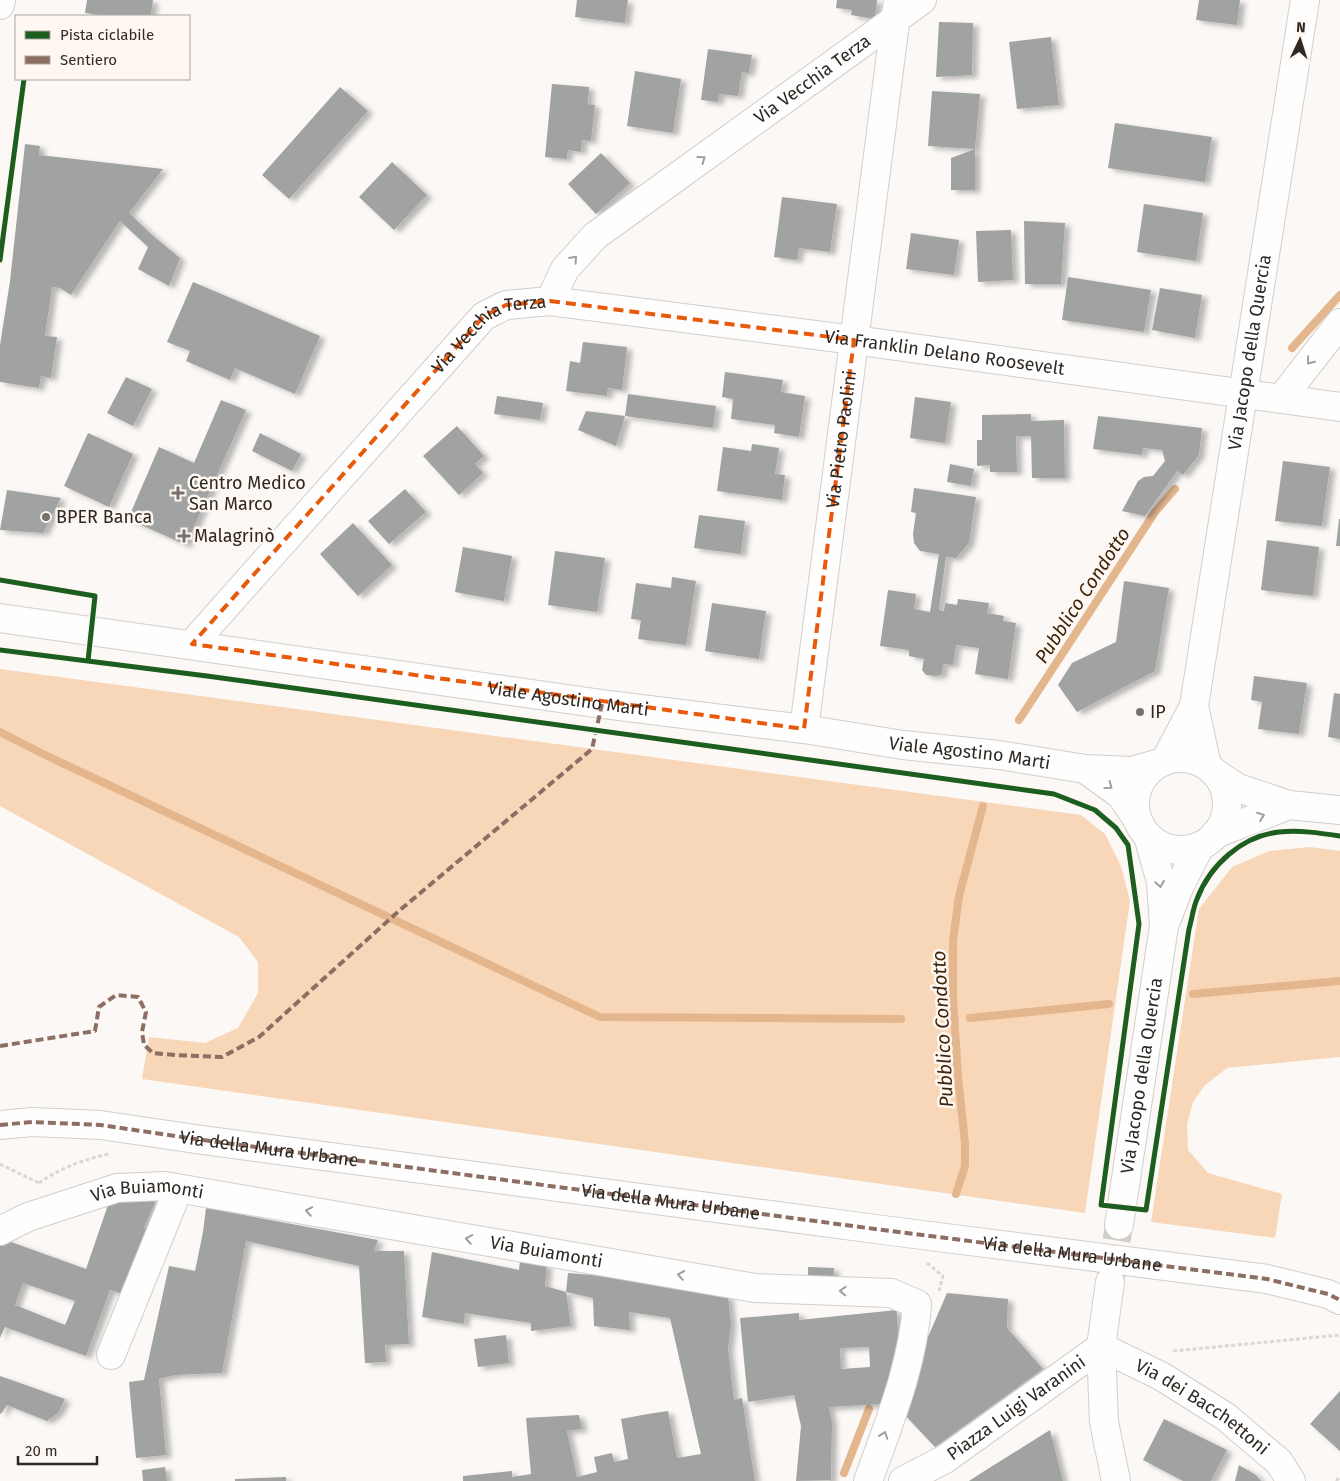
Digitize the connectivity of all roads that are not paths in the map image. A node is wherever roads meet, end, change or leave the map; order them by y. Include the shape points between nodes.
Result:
1 (1, 0) edge
2 (922, 0) edge
3 (1305, 0) edge
4 (0, 5) edge
5 (897, 10) edge
6 (550, 301) junction
7 (1340, 323) edge
8 (854, 340) junction
9 (1243, 394) junction
10 (1280, 399) junction
11 (1340, 407) edge
12 (0, 602) edge
13 (0, 618) edge
14 (51, 626) junction
15 (192, 644) junction
16 (1194, 706) junction
17 (804, 729) junction
18 (1161, 762) junction
19 (1086, 769) junction
20 (1211, 770) junction
21 (1289, 805) junction
22 (1340, 810) edge
23 (1143, 829) junction
24 (1208, 840) junction
25 (1164, 926) junction
26 (0, 1125) edge
27 (176, 1188) junction
28 (1119, 1224) tunnel mouth
29 (0, 1231) edge
30 (1110, 1282) tunnel mouth
31 (1340, 1300) edge
32 (1101, 1347) junction
33 (111, 1355) dead end
34 (868, 1481) edge
35 (903, 1481) edge
36 (1116, 1481) edge
37 (1291, 1481) edge

1 - 4 street
2 - 5 street, Via Vecchia Terza
3 - 9 street, Via Jacopo della Quercia
6 -> 5 street, Via Vecchia Terza via 565,269 595,236
5 - 8 street, Via Pietro Paolini
6 - 8 street, Via Franklin Delano Roosevelt
6 - 15 street, Via Vecchia Terza via 506,305 484,316
7 -> 10 street
8 - 9 street, Via Franklin Delano Roosevelt
8 - 17 street, Via Pietro Paolini
9 - 10 street, Via Franklin Delano Roosevelt
9 - 16 street, Via Jacopo della Quercia
10 - 11 street, Via Franklin Delano Roosevelt
12 - 14 street, Viale Agostino Marti
13 - 14 street, Viale Agostino Marti
14 - 15 street, Viale Agostino Marti
15 - 17 street, Viale Agostino Marti via 602,704
16 - 18 street, Via Jacopo della Quercia
16 - 20 street, Via Jacopo della Quercia
17 - 19 street, Viale Agostino Marti
18 - 19 street, Viale Agostino Marti via 1131,771
18 - 20 street via 1185,758 1200,762
18 - 23 street via 1145,774 1138,786 1134,801
19 -> 23 street, Viale Agostino Marti via 1121,795
20 - 21 street via 1238,788
20 - 24 street via 1222,782 1227,811 1222,826
21 - 22 street
24 -> 21 street
23 - 24 street via 1159,844 1171,849 1186,850
23 -> 25 street, Via Jacopo della Quercia via 1161,882
24 - 25 street, Via Jacopo della Quercia via 1180,886
25 - 28 street, Via Jacopo della Quercia
26 - 31 street, Via della Mura Urbane via 32,1122 101,1125 1267,1279
27 - 29 street, Via Buiamonti via 117,1188 28,1217
27 - 33 street via 174,1202
34 -> 27 street, Via Buiamonti via 904,1379 917,1304 891,1293 755,1288
30 - 32 street
32 - 35 street, Piazza Luigi Varanini via 945,1459
32 - 36 street via 1104,1422
32 - 37 street, Via dei Bacchettoni via 1161,1376 1226,1417 1279,1462

